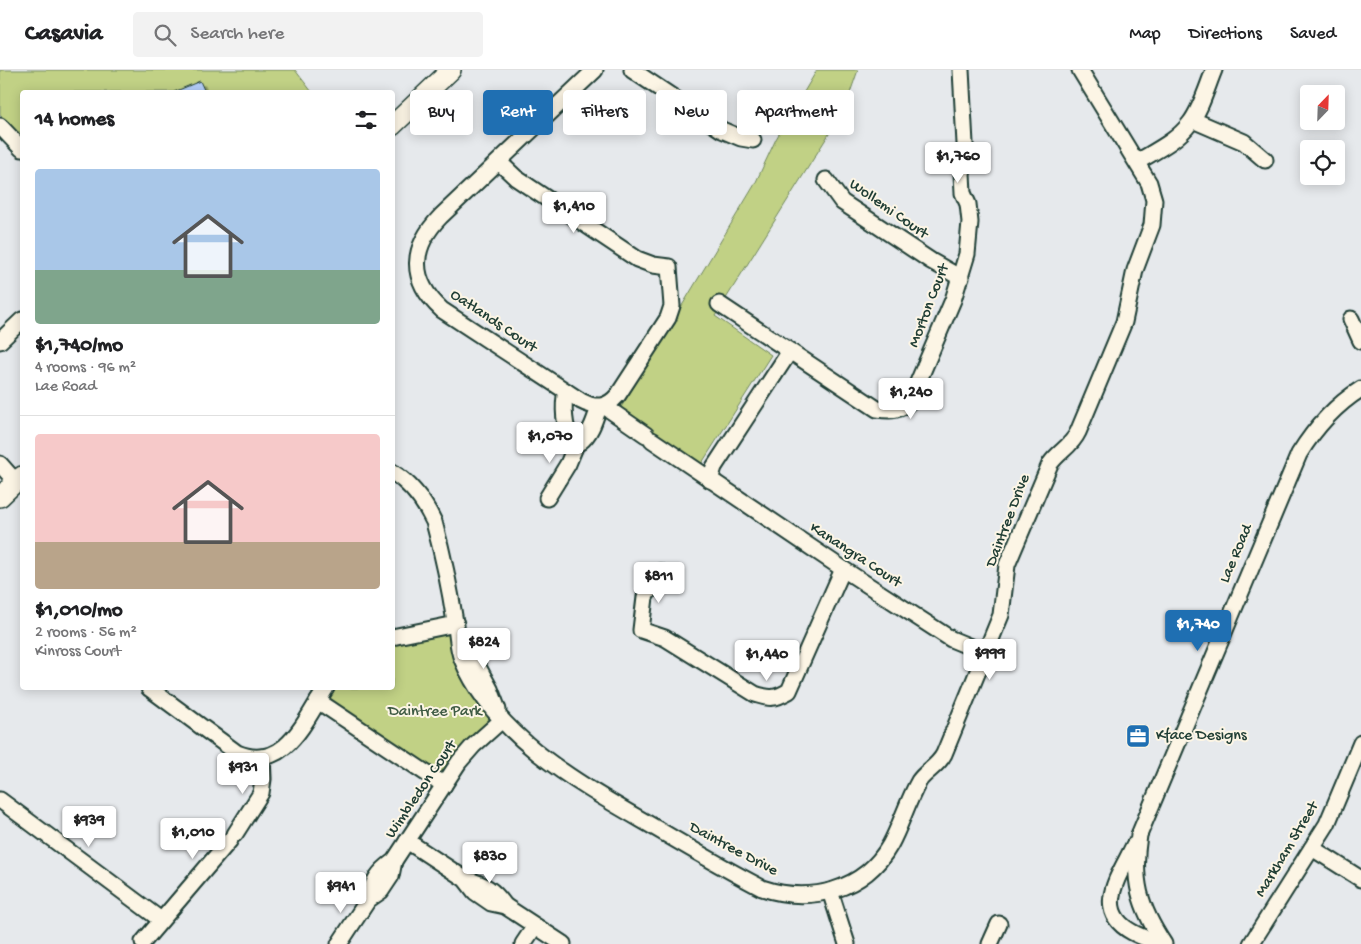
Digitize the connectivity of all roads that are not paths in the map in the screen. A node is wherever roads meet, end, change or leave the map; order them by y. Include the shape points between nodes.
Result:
1 (451, 70) edge
2 (595, 70) edge
3 (632, 70) edge
4 (961, 70) edge
5 (1080, 70) edge
6 (1214, 70) edge
7 (1193, 120) junction
8 (395, 123) edge
9 (0, 126) edge
10 (753, 140) dead end
11 (20, 147) edge
12 (1265, 160) dead end
13 (499, 162) junction
14 (1137, 162) junction
15 (826, 180) dead end
16 (961, 278) junction
17 (719, 304) dead end
18 (1351, 318) dead end
19 (20, 322) edge
20 (0, 341) edge
21 (1361, 341) edge
22 (790, 351) junction
23 (1361, 389) edge
24 (566, 391) junction
25 (602, 406) junction
26 (649, 438) joint
27 (577, 442) junction
28 (0, 464) edge
29 (395, 474) edge
30 (19, 479) edge
31 (710, 480) junction
32 (0, 497) edge
33 (547, 498) dead end
34 (843, 569) junction
35 (660, 572) dead end
36 (456, 624) junction
37 (395, 636) edge
38 (985, 653) junction
39 (152, 690) edge
40 (325, 690) edge
41 (318, 701) junction
42 (502, 720) junction
43 (1361, 743) edge
44 (262, 757) junction
45 (444, 785) junction
46 (0, 800) edge
47 (1139, 835) junction
48 (408, 841) junction
49 (1312, 848) junction
50 (1361, 879) edge
51 (830, 891) junction
52 (161, 920) junction
53 (999, 924) dead end
54 (535, 926) junction
55 (143, 942) dead end
56 (339, 944) edge
57 (523, 944) edge
58 (563, 944) edge
59 (847, 944) edge
60 (990, 944) edge
61 (1162, 944) edge
62 (1251, 944) edge

1 - 8 street
2 - 13 street, Oatlands Court
3 - 10 street via 722,130
4 - 16 street, Morton Court via 966,162 962,180 968,204 969,244
5 - 14 street, Daintree Drive
6 - 7 street
7 - 12 street via 1244,142
7 - 14 street via 1174,140
9 - 11 street
13 - 24 street, Oatlands Court via 426,232 418,259 420,279 428,296 442,310
13 - 25 street via 516,178 637,259 669,268 672,306 668,318 618,395
14 - 38 street, Daintree Drive via 1152,192 1154,218 1133,276 1127,312 1076,438 1050,464 1007,565 1001,615
15 - 16 street, Wollemi Court via 842,202
16 - 22 street, Morton Court via 916,389 903,407 888,411 877,409
17 - 22 street, Morton Court
18 - 21 street
19 - 20 street
22 - 31 street via 714,467
23 - 47 street, Lae Road via 1327,416 1298,454
24 - 25 street, Oatlands Court via 588,405
24 - 27 street via 563,405 568,433
25 - 26 street, Oatlands Court
25 - 27 street via 590,431
26 - 31 street, Kanangra Court
27 - 33 street
28 - 30 street
29 - 36 street, Daintree Drive via 415,491 434,522
30 - 32 street
31 - 34 street, Kanangra Court
34 - 35 street via 789,691 779,697 768,698 755,694 665,638 641,630 645,597
34 - 38 street, Kanangra Court via 951,639
36 - 37 street
36 - 42 street, Daintree Drive via 457,646 472,682
38 - 51 street, Daintree Drive via 942,759 919,781 886,850 865,874
39 - 44 street via 231,749 243,755
40 - 41 street
41 - 44 street via 285,747
41 - 45 street
42 - 45 street, Wimbledon Court via 466,754
42 - 51 street, Daintree Drive via 528,745 574,778 762,888 804,895
43 - 49 street, Markham Street via 1331,815
44 - 52 street via 261,793 233,837
45 - 48 street, Wimbledon Court
46 - 52 street
47 - 61 street, Lae Road via 1135,866 1140,897
47 - 61 street, Lae Road via 1112,889 1112,914 1132,932
48 - 54 street via 465,879 475,892 490,902 505,906
48 - 56 street, Wimbledon Court via 394,861 382,870 372,885 368,900
49 - 50 street
49 - 62 street, Markham Street
51 - 59 street
52 - 55 street
53 - 60 street
54 - 57 street
54 - 58 street

